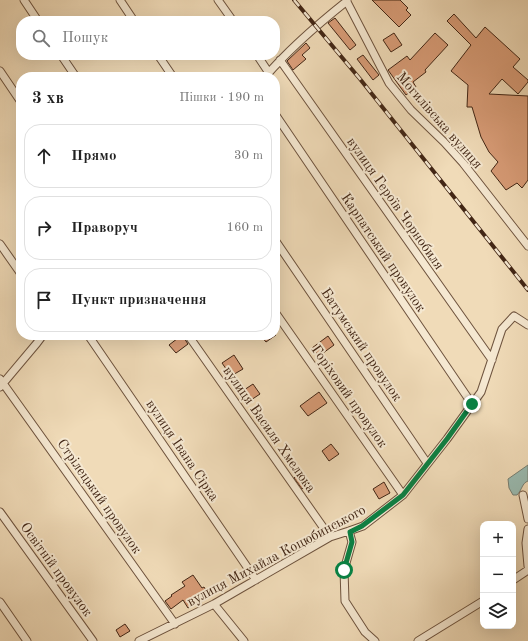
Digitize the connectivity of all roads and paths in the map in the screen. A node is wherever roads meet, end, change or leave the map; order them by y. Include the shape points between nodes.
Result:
1 (24, 0) edge
2 (120, 0) edge
3 (218, 0) edge
4 (347, 1) edge
5 (35, 16) edge
6 (131, 16) edge
7 (229, 16) edge
8 (64, 60) edge
9 (161, 60) edge
10 (260, 60) edge
11 (280, 60) junction
12 (0, 71) edge
13 (73, 72) edge
14 (170, 72) edge
15 (266, 72) edge
16 (270, 72) edge
17 (16, 95) edge
18 (280, 121) edge
19 (0, 244) edge
20 (528, 246) edge
21 (280, 247) edge
22 (16, 267) edge
23 (280, 319) edge
24 (528, 325) edge
25 (40, 340) edge
26 (91, 340) edge
27 (192, 340) edge
28 (492, 360) junction
29 (1, 383) edge
30 (472, 404) junction
31 (428, 463) junction
32 (403, 495) junction
33 (523, 495) dead end
34 (0, 512) edge
35 (528, 519) edge
36 (528, 529) edge
37 (350, 532) junction
38 (330, 537) junction
39 (528, 566) edge
40 (528, 570) edge
41 (516, 578) edge
42 (256, 580) junction
43 (0, 602) edge
44 (480, 603) edge
45 (214, 604) junction
46 (175, 624) junction
47 (27, 641) edge
48 (93, 641) edge
49 (139, 641) edge
50 (244, 641) edge
51 (375, 641) edge
52 (418, 641) edge

1 - 5 street
2 - 6 street
3 - 7 street
4 - 11 street, Могилівська вулиця
4 - 20 street, Могилівська вулиця via 389,83 411,110 463,163
8 - 13 street
9 - 14 street
10 - 15 street
11 - 16 street, Могилівська вулиця
11 - 28 street, вулиця Героїв Чорнобиля
12 - 17 street
18 - 30 street, Карпатський провулок
19 - 22 street
21 - 31 street, Батумський провулок
23 - 32 street, Горіховий провулок
24 - 28 street, вулиця Михайла Коцюбинського via 514,316 502,329
25 - 29 street
26 - 42 street, вулиця Івана Сірка
27 - 38 street, вулиця Василя Хмелюка
28 - 30 street, вулиця Михайла Коцюбинського via 481,392
29 - 46 street, Стрілецький провулок
30 - 31 street, вулиця Михайла Коцюбинського
31 - 32 street, вулиця Михайла Коцюбинського
32 - 37 street, вулиця Михайла Коцюбинського
33 - 35 street
34 - 48 street, Освітній провулок
36 - 39 street
37 - 38 street, вулиця Михайла Коцюбинського
37 - 51 street via 352,542 344,570 345,601 365,632
38 - 42 street, вулиця Михайла Коцюбинського
40 - 41 street
42 - 45 street, вулиця Михайла Коцюбинського
43 - 47 street
44 - 52 street
45 - 46 street, вулиця Михайла Коцюбинського
45 - 50 street
46 - 49 street, вулиця Михайла Коцюбинського

